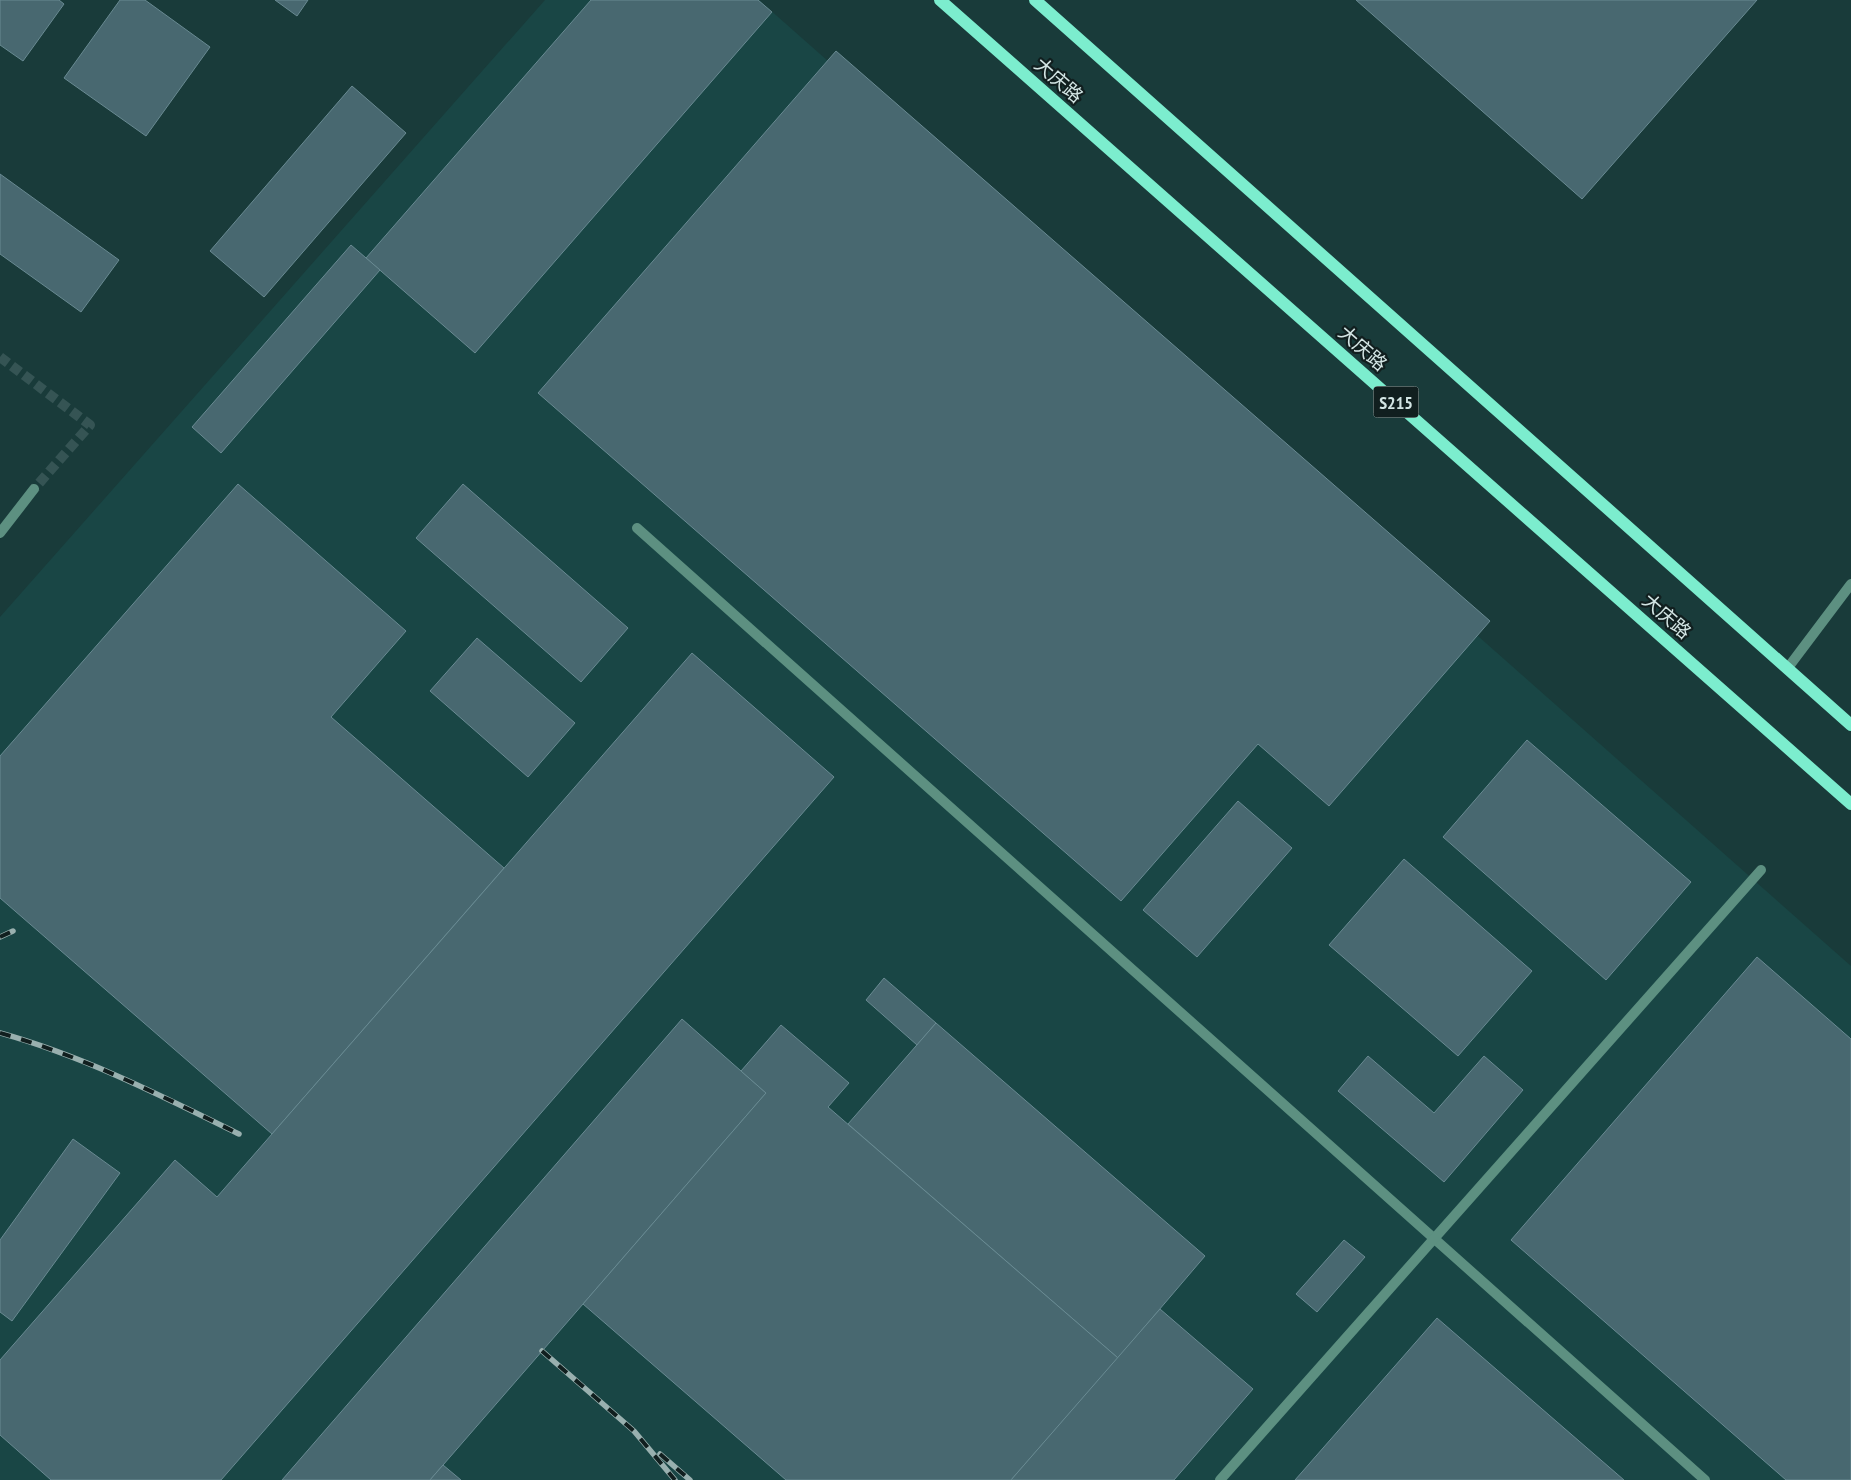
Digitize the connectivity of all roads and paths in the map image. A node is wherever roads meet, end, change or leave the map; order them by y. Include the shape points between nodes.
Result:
1 (940, 0) edge
2 (1035, 0) edge
3 (34, 489) tunnel mouth
4 (637, 528) dead end
5 (0, 533) edge
6 (1851, 584) edge
7 (1788, 669) junction
8 (1851, 725) edge
9 (1851, 804) edge
10 (1762, 870) dead end
11 (1434, 1238) junction
12 (1220, 1480) edge
13 (1705, 1480) edge

1 - 9 main road, 大庆路 / S215
2 - 7 main road
3 - 5 street
4 - 11 street
6 - 7 street
7 - 8 main road
10 - 11 street
11 - 12 street
11 - 13 street

